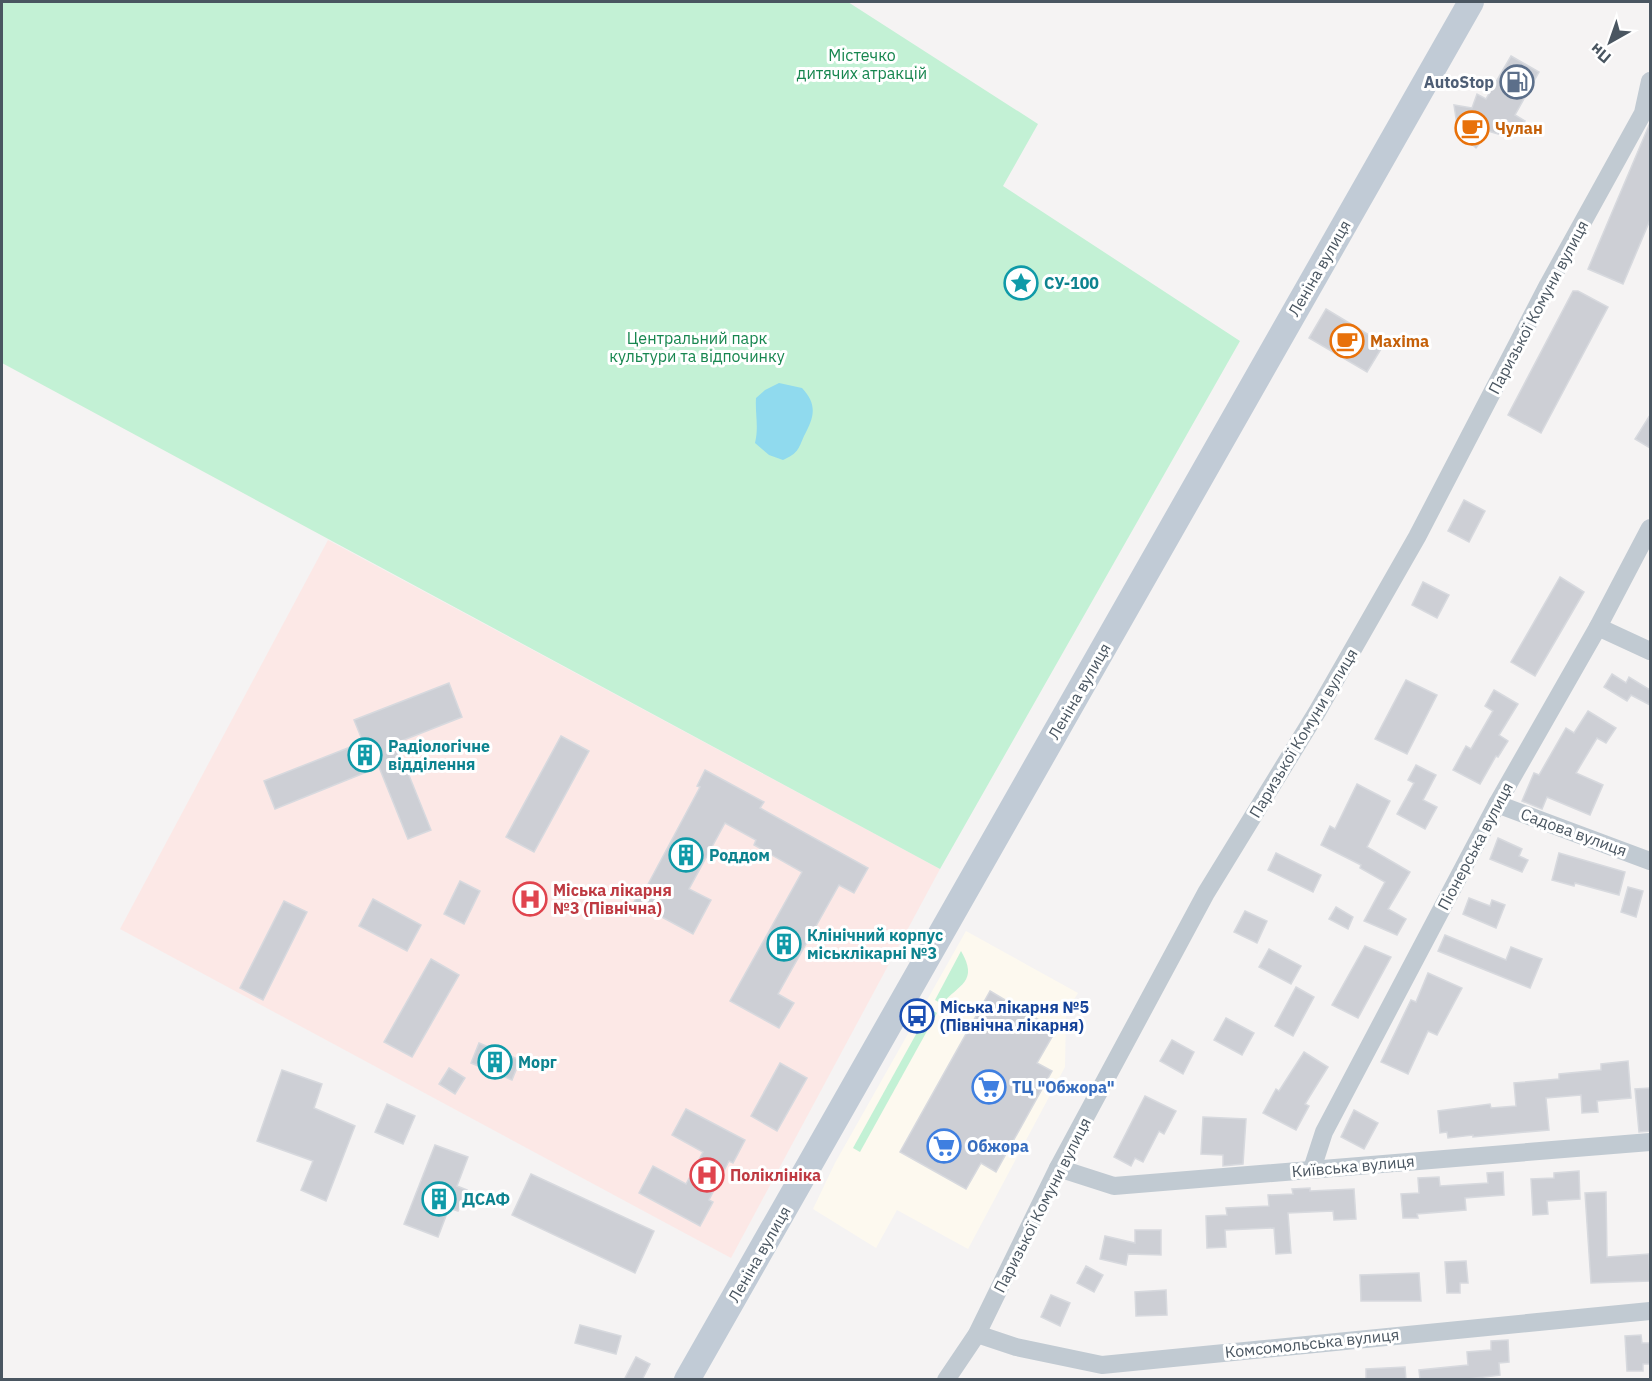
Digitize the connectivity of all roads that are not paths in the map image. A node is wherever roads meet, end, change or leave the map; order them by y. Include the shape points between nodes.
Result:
1 (1471, 2) edge
2 (1650, 81) edge
3 (1650, 528) edge
4 (1598, 627) junction
5 (1650, 651) edge
6 (1497, 804) junction
7 (1650, 861) edge
8 (1650, 1142) edge
9 (1058, 1168) junction
10 (1312, 1169) junction
11 (1650, 1311) edge
12 (976, 1334) junction
13 (687, 1380) edge
14 (946, 1380) edge

1 - 13 main road, Леніна вулиця
2 - 9 street, Паризької Комуни вулиця via 1643,113 1548,285 1418,537 1206,893
3 - 4 street, Піонерська вулиця
4 - 5 street
4 - 6 street, Піонерська вулиця
6 - 7 street, Садова вулиця
6 - 10 street, Піонерська вулиця via 1324,1132
8 - 10 street, Київська вулиця
9 - 10 street, Київська вулиця via 1114,1186
9 - 12 street, Паризької Комуни вулиця
11 - 12 street, Комсомольська вулиця via 1102,1365 1016,1347
12 - 14 street, Паризької Комуни вулиця

